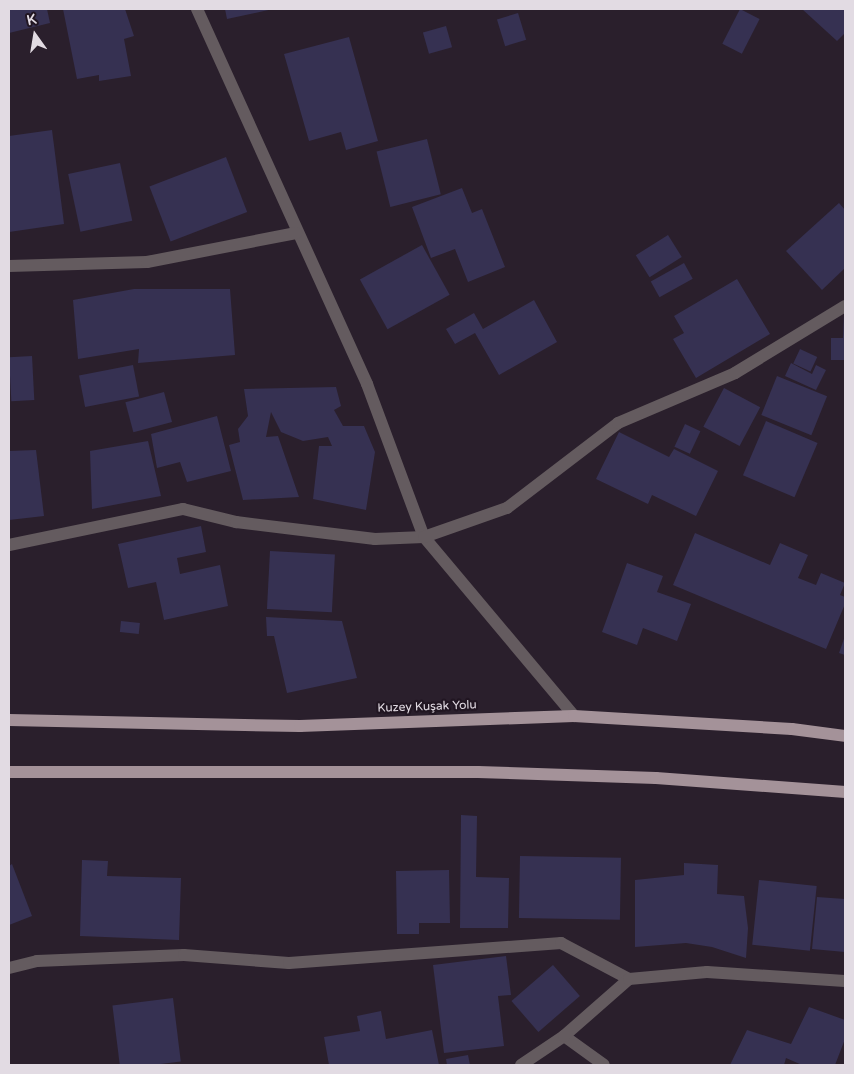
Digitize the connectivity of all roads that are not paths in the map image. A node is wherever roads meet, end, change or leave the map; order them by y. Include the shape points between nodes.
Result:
1 (197, 9) edge
2 (296, 233) junction
3 (9, 266) edge
4 (845, 306) edge
5 (424, 537) junction
6 (9, 545) edge
7 (574, 716) junction
8 (9, 720) edge
9 (845, 736) edge
10 (9, 772) edge
11 (845, 792) edge
12 (9, 968) edge
13 (629, 979) junction
14 (845, 981) edge
15 (564, 1036) junction
16 (521, 1065) edge
17 (604, 1065) edge

1 - 2 street
2 - 3 street via 147,262
2 - 5 street via 367,384
4 - 5 street via 735,373 618,423 507,508
5 - 6 street via 375,539 236,522 183,509
5 - 7 street
7 - 8 main road, Kuzey Kuşak Yolu via 300,726
7 - 9 main road, Kuzey Kuşak Yolu via 792,729
10 - 11 main road via 478,772 656,778
12 - 13 street via 36,961 184,955 288,962 561,943
13 - 14 street via 707,972
13 - 15 street
15 - 16 street
15 - 17 street

